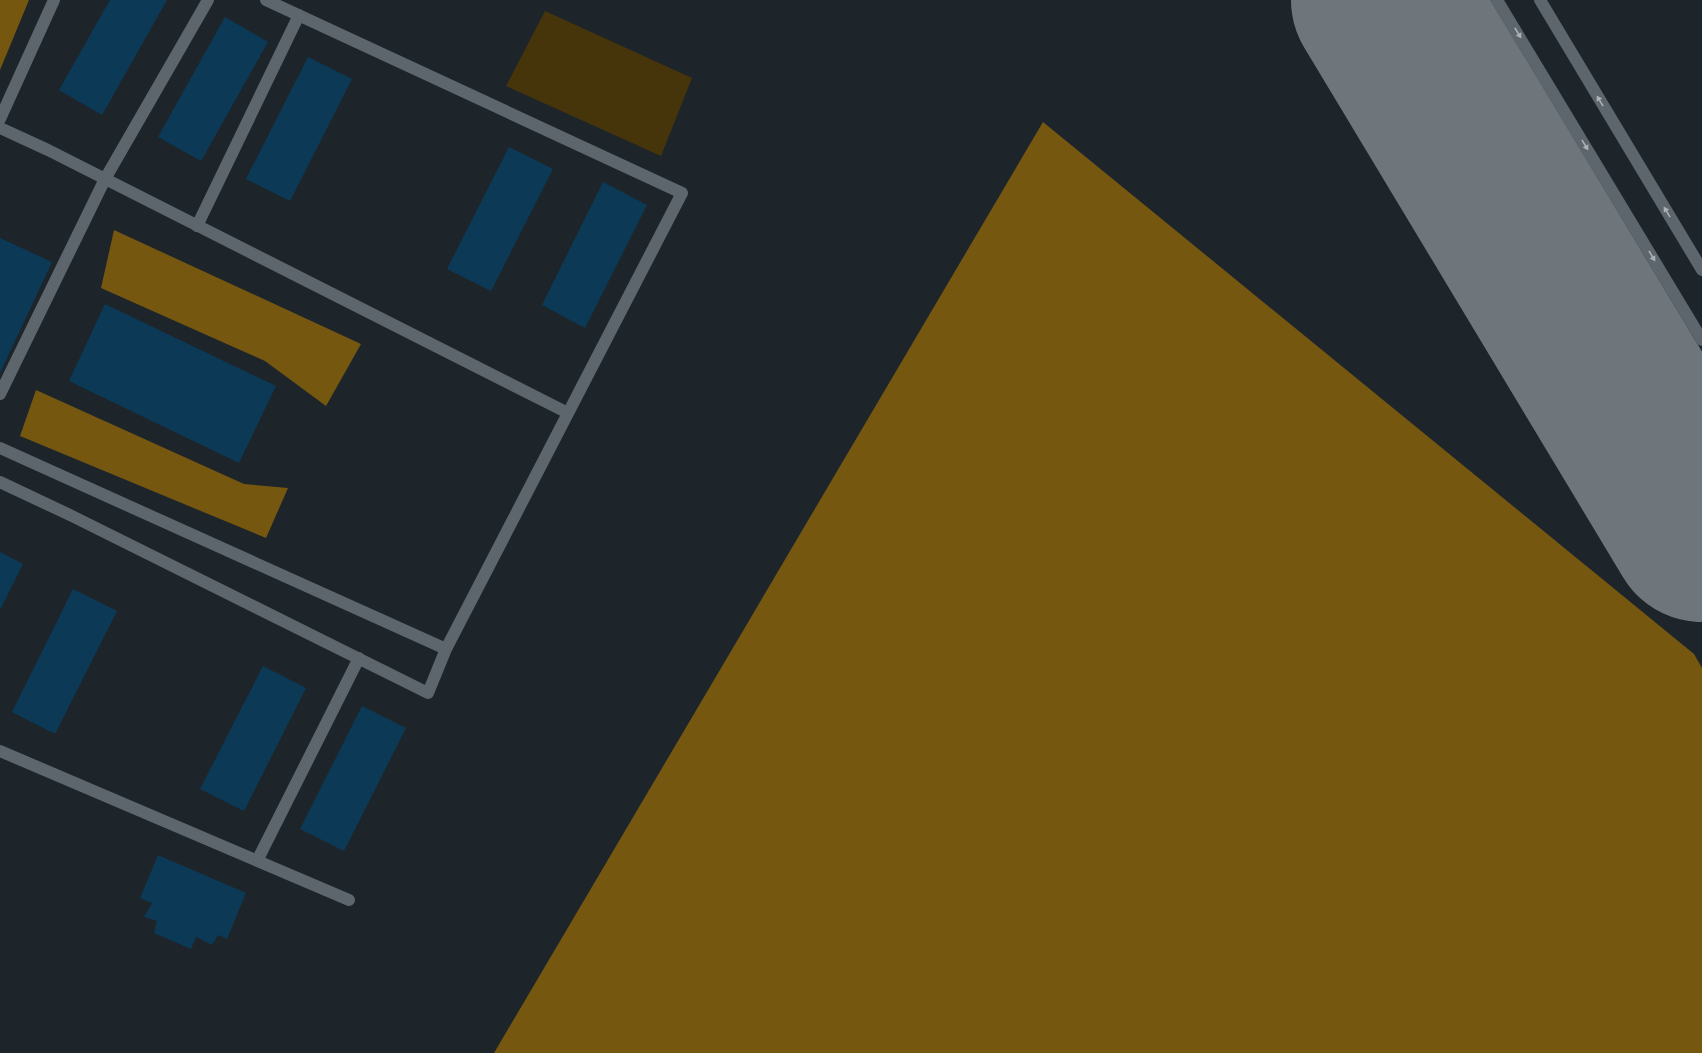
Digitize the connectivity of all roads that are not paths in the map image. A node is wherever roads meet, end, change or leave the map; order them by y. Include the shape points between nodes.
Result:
1 (54, 0) edge
2 (208, 0) edge
3 (266, 0) edge
4 (1498, 0) edge
5 (1540, 0) edge
6 (299, 15) junction
7 (0, 120) edge
8 (0, 128) edge
9 (105, 179) junction
10 (197, 226) junction
11 (1702, 270) edge
12 (1702, 340) edge
13 (0, 394) edge
14 (568, 414) junction
15 (0, 448) edge
16 (0, 482) edge
17 (446, 649) junction
18 (359, 658) junction
19 (0, 751) edge
20 (257, 861) junction
21 (349, 900) dead end

1 - 7 lane
2 - 9 lane
3 - 6 lane
4 -> 12 lane
11 -> 5 lane
6 - 10 lane
6 - 14 lane via 682,193
8 - 9 lane
9 - 10 lane
9 - 13 lane
10 - 14 lane
14 - 17 lane
15 - 17 lane
16 - 18 lane
17 - 18 lane via 428,693
18 - 20 lane
19 - 20 lane
20 - 21 lane

